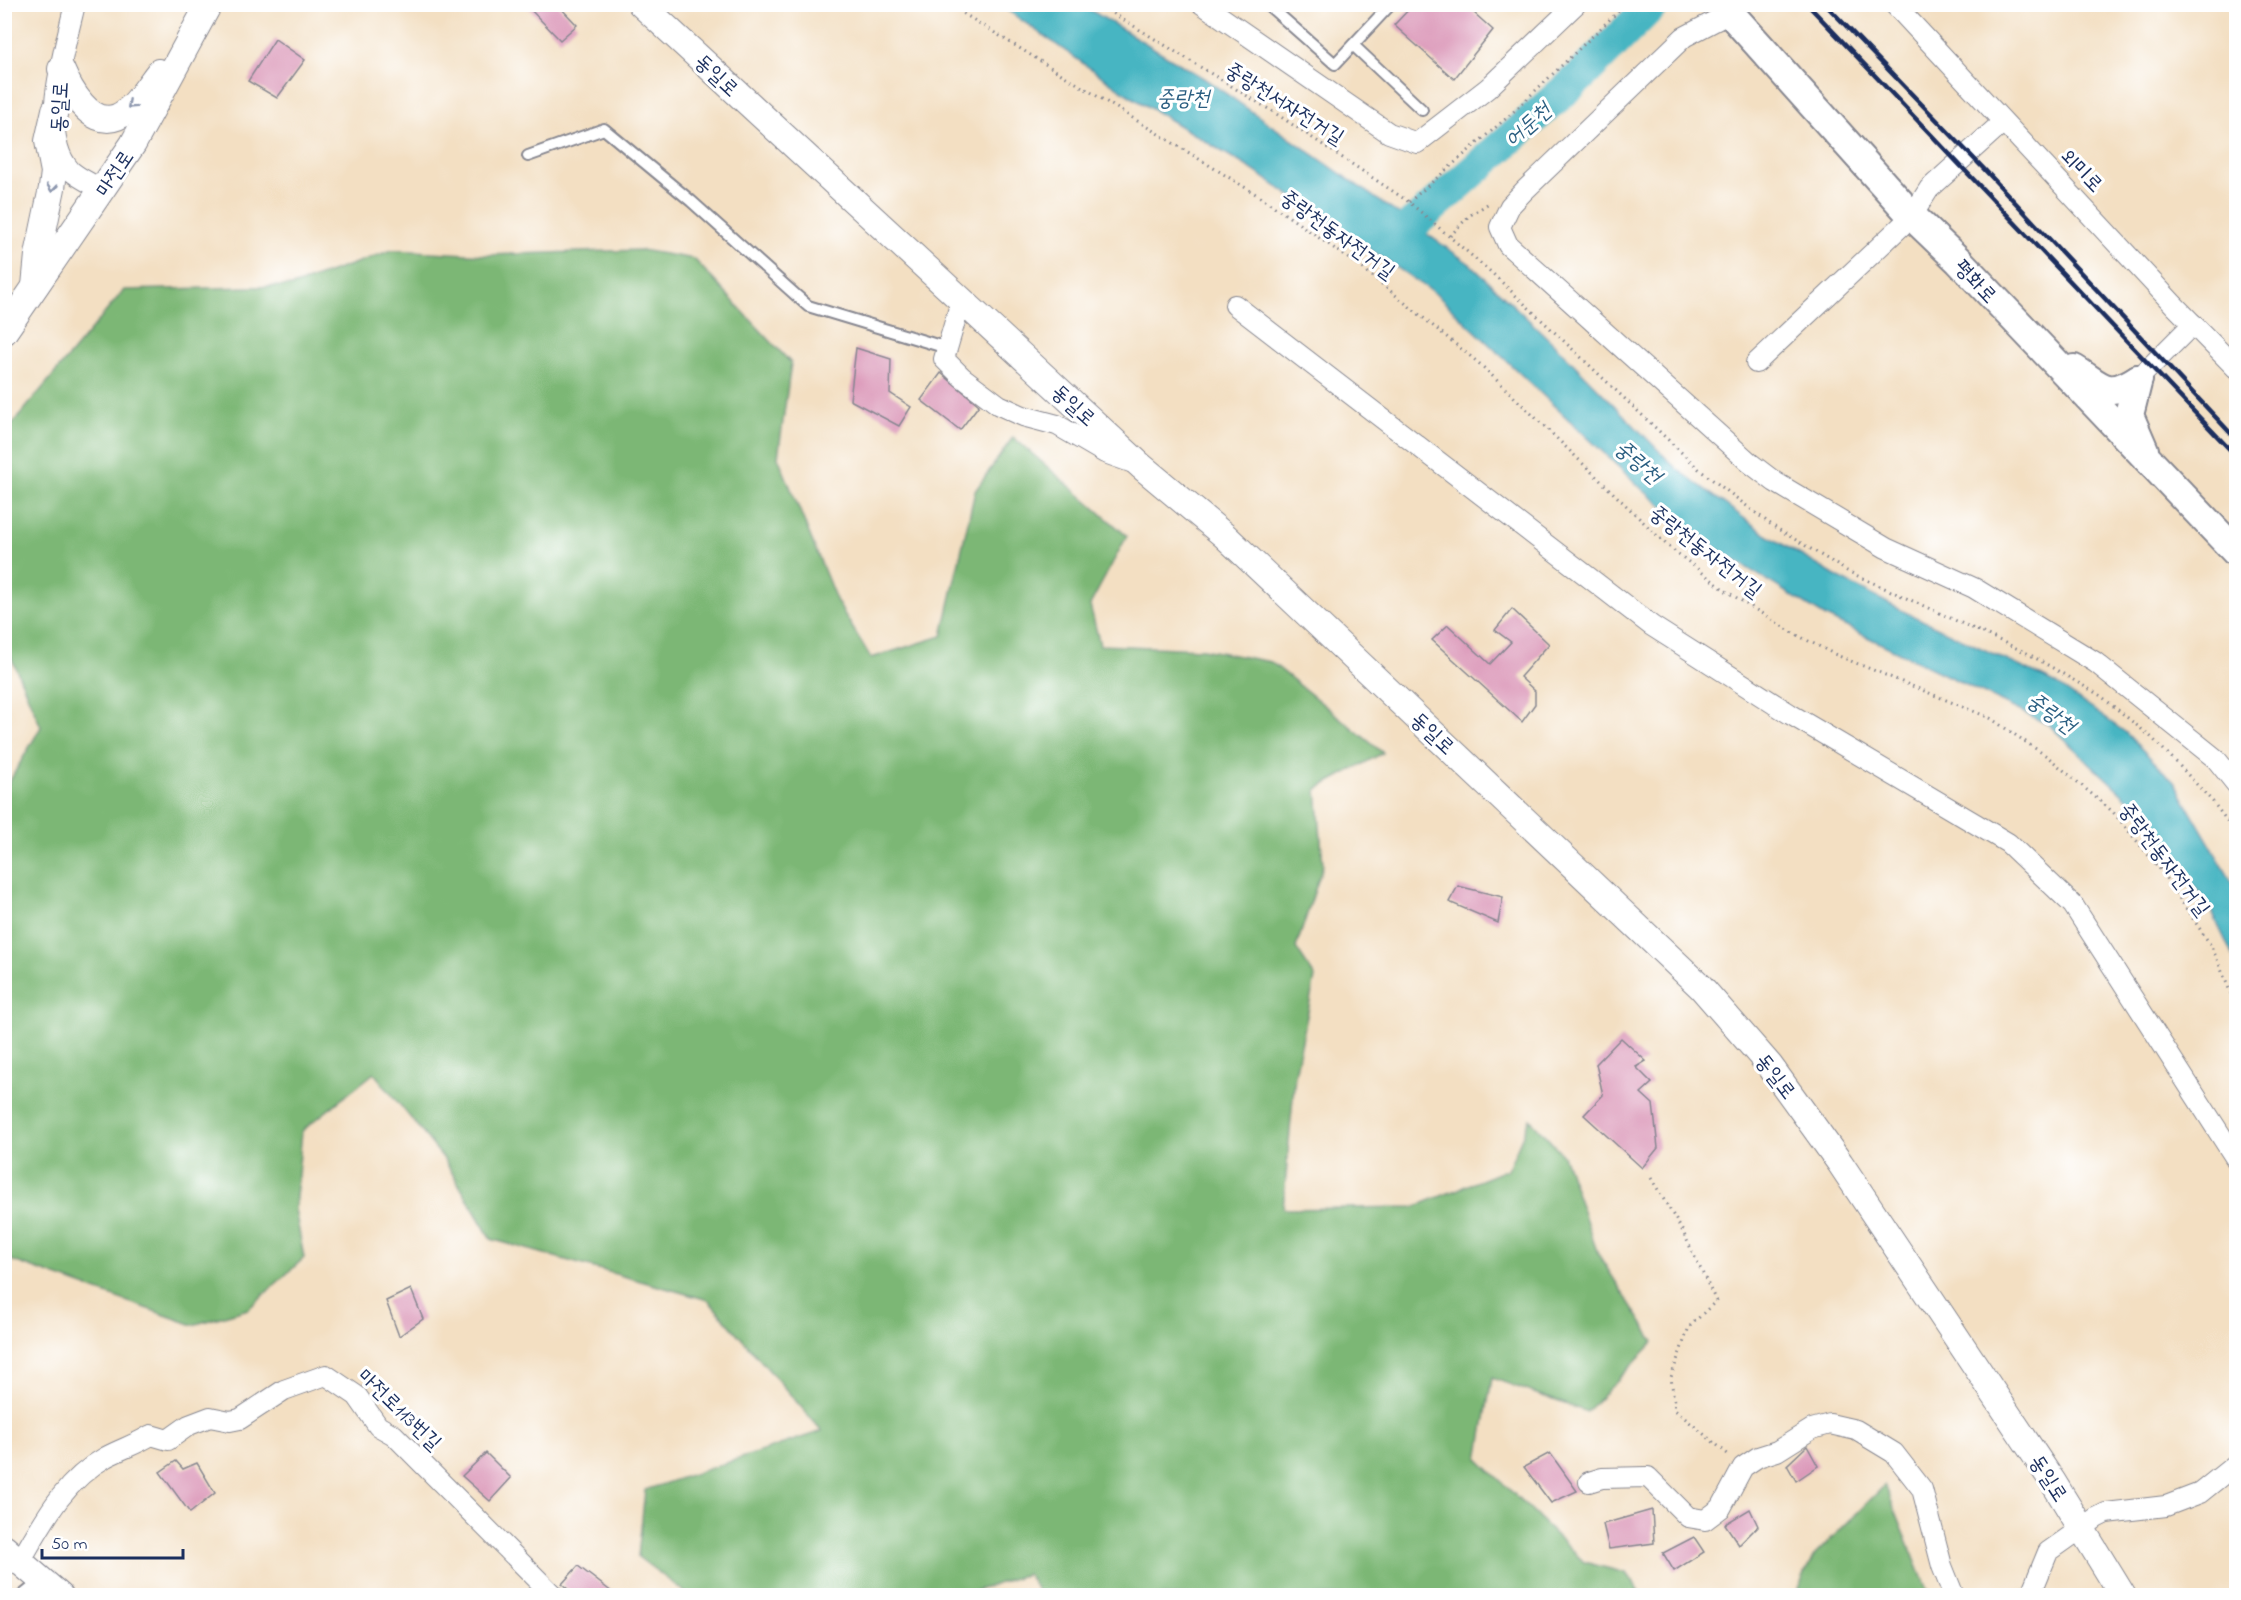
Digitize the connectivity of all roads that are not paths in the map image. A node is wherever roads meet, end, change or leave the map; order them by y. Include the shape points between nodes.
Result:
1 (75, 4) edge
2 (641, 4) edge
3 (1202, 4) edge
4 (1267, 4) edge
5 (1391, 4) edge
6 (1576, 4) edge
7 (1894, 4) edge
8 (208, 7) edge
9 (1726, 9) edge
10 (1353, 45) junction
11 (61, 69) junction
12 (55, 110) junction
13 (1422, 110) dead end
14 (2003, 122) junction
15 (528, 156) dead end
16 (102, 190) junction
17 (1912, 216) junction
18 (35, 288) junction
19 (961, 301) junction
20 (1235, 305) dead end
21 (2193, 324) junction
22 (4, 332) edge
23 (2035, 344) junction
24 (947, 348) junction
25 (1756, 363) dead end
26 (2236, 368) edge
27 (2138, 379) junction
28 (2150, 463) junction
29 (1142, 465) junction
30 (2236, 552) edge
31 (2236, 784) edge
32 (2236, 1159) edge
33 (2236, 1464) edge
34 (1589, 1482) dead end
35 (2080, 1528) junction
36 (13, 1554) edge
37 (51, 1587) edge
38 (22, 1596) edge
39 (554, 1596) edge
40 (1954, 1596) edge
41 (2030, 1596) edge
42 (2123, 1596) edge

1 - 11 street, 동일로
2 - 19 street, 동일로
3 - 6 street via 1389,133 1417,143 1488,88
4 - 10 lane via 1335,64
5 - 10 lane
7 - 14 street, 외미로
8 -> 11 street via 138,99 117,117 93,115 68,86
8 - 16 street, 마전로 via 133,144
9 - 17 main road, 평화로
9 - 31 street via 1684,37 1510,206 1500,227 1508,245 1775,482 1886,548 1974,588 2095,662 2216,759
10 - 13 lane
11 - 12 street, 동일로
12 - 16 street, 동일로 via 57,147 71,171
12 -> 18 street via 48,141 54,172
14 - 17 street via 1929,189
14 - 21 street, 외미로
15 - 24 lane via 604,129 808,306
16 - 18 street, 마전로
17 - 23 main road, 평화로
17 - 25 street
18 - 22 street, 마전로
19 - 24 street
19 - 29 street, 동일로
20 - 32 street via 1652,626 1790,714 2008,843 2073,905
21 - 26 street, 외미로
21 - 27 street
23 - 27 main road via 2108,390 2120,390
23 - 28 main road, 평화로
24 - 29 street via 944,359 999,405 1058,425 1105,453
27 - 28 main road via 2129,416
28 - 30 main road, 평화로
29 - 35 street, 동일로 via 1225,536 1701,987 1770,1066 1840,1163
33 - 35 street via 2200,1493 2166,1506 2106,1513
34 - 40 street via 1648,1477 1688,1517 1706,1520 1721,1508 1743,1467 1758,1457 1830,1424 1856,1430 1894,1453 1922,1489
35 - 41 street via 2048,1552
35 - 42 street, 동일로
36 - 37 street
36 - 39 street, 마전로113번길 via 83,1472 107,1457 151,1435 168,1440 189,1425 210,1417 240,1419 284,1390 326,1375 357,1396 378,1426 394,1435
37 - 38 lane

